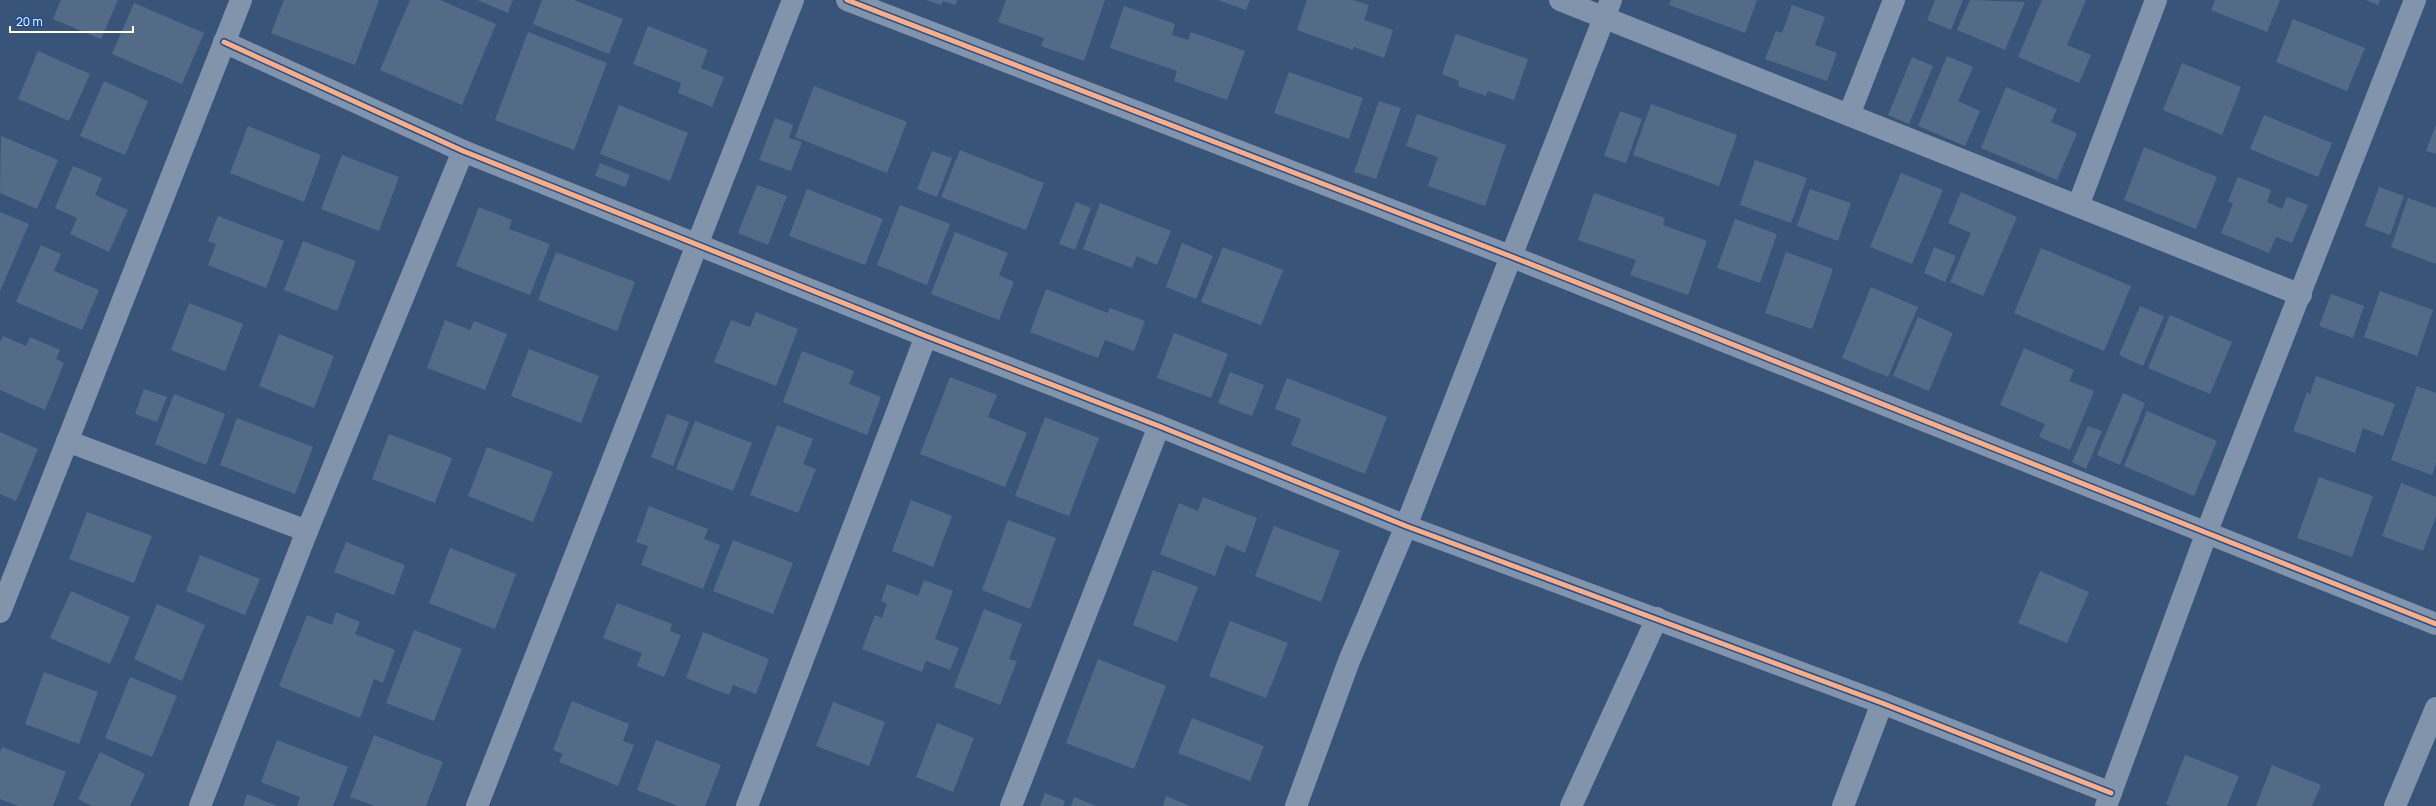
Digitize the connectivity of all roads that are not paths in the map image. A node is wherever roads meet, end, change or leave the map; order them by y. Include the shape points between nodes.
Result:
1 (241, 0) edge
2 (793, 0) edge
3 (847, 0) edge
4 (1560, 0) edge
5 (1894, 0) edge
6 (2156, 0) edge
7 (2415, 0) edge
8 (1608, 9) edge
9 (224, 42) junction
10 (1849, 115) junction
11 (463, 151) junction
12 (2078, 206) junction
13 (697, 245) junction
14 (1510, 256) junction
15 (2300, 295) junction
16 (926, 336) junction
17 (1159, 426) junction
18 (67, 441) junction
19 (1406, 526) junction
20 (306, 530) junction
21 (2206, 534) junction
22 (0, 612) edge
23 (1657, 618) junction
24 (2436, 624) edge
25 (1882, 703) junction
26 (2436, 708) edge
27 (2109, 800) edge
28 (200, 806) edge
29 (477, 806) edge
30 (747, 806) edge
31 (1011, 806) edge
32 (1296, 806) edge
33 (1571, 806) edge
34 (1843, 806) edge
35 (2395, 806) edge

1 - 9 street
2 - 13 street
3 - 14 street
4 - 8 street
5 - 10 street
6 - 12 street
7 - 15 street via 2326,222
8 - 10 street
8 - 14 street
9 - 11 street
9 - 18 street
10 - 12 street
11 - 13 street
11 - 20 street
12 - 15 street
13 - 16 street
13 - 29 street
14 - 19 street
14 - 21 street
15 - 21 street
16 - 17 street
16 - 30 street
17 - 19 street
17 - 31 street
18 - 20 street
18 - 22 street
19 - 23 street
19 - 32 street via 1349,661
20 - 28 street
21 - 24 street
21 - 27 street
23 - 25 street
23 - 33 street
25 - 27 street
25 - 34 street
26 - 35 street

